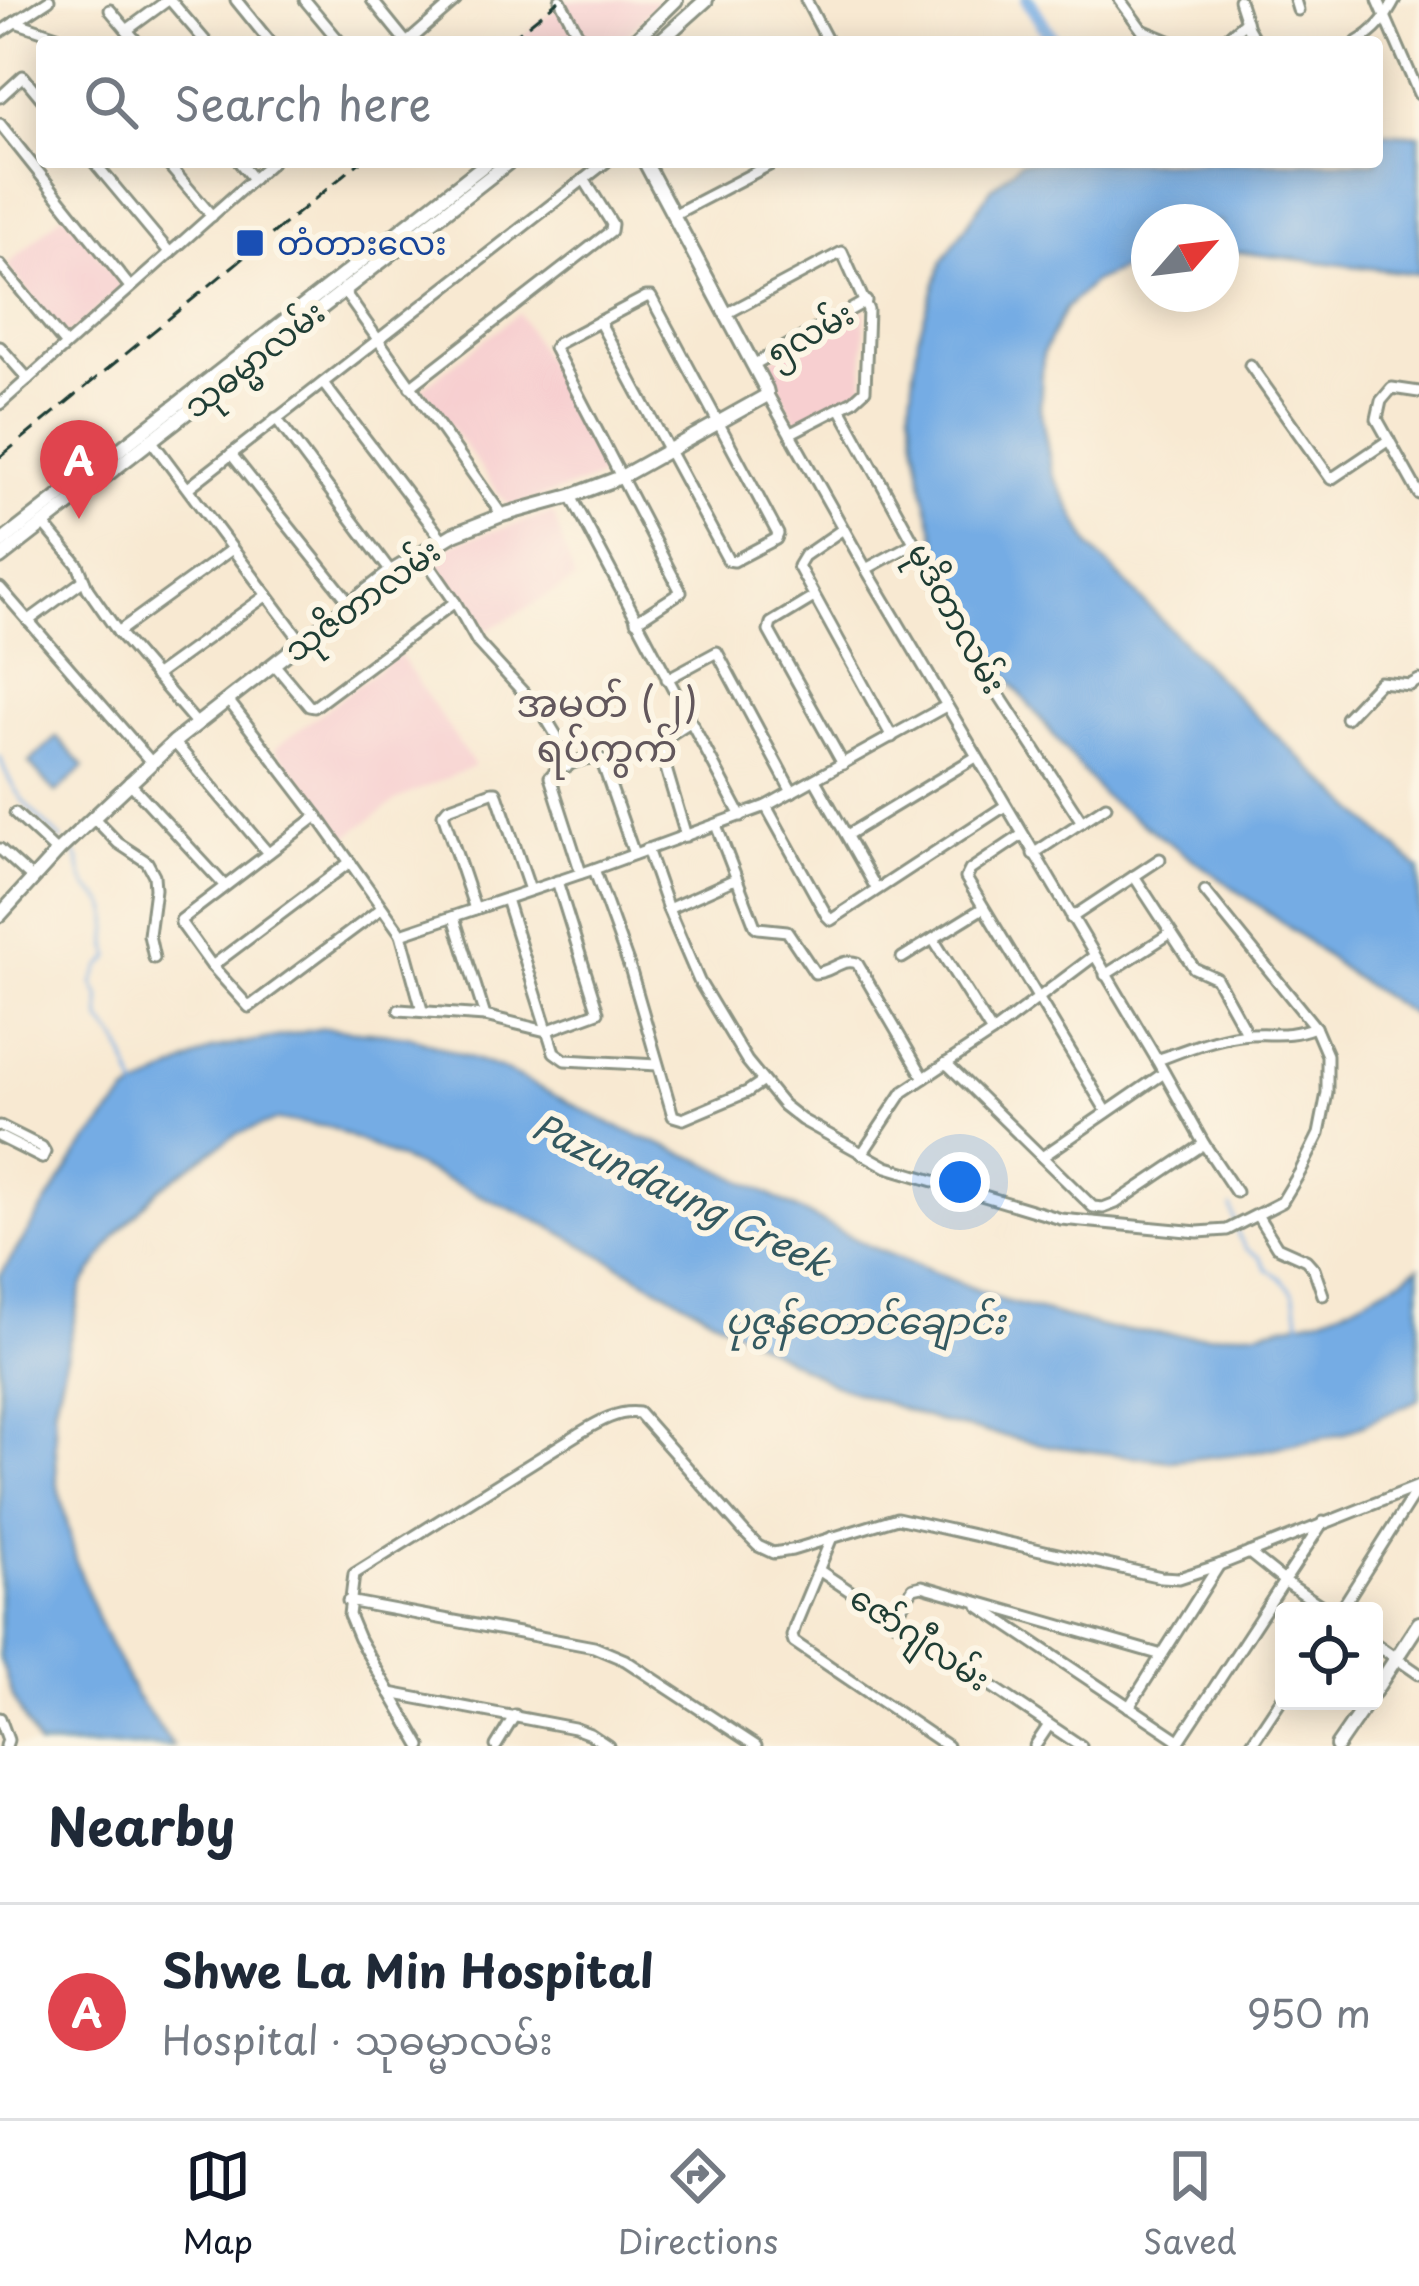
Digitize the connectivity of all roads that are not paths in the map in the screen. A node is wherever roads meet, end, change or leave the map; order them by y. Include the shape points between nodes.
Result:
1 (49, 0) edge
2 (169, 0) edge
3 (236, 0) edge
4 (305, 0) edge
5 (373, 0) edge
6 (437, 0) edge
7 (456, 0) edge
8 (560, 0) edge
9 (676, 0) edge
10 (706, 0) edge
11 (806, 0) edge
12 (1120, 0) edge
13 (1239, 0) edge
14 (1378, 0) edge
15 (1394, 0) edge
16 (110, 10) dead end
17 (445, 10) junction
18 (1385, 18) junction
19 (1246, 21) junction
20 (15, 22) junction
21 (127, 29) junction
22 (0, 32) edge
23 (57, 36) edge
24 (132, 36) edge
25 (201, 36) edge
26 (265, 36) edge
27 (335, 36) edge
28 (402, 36) edge
29 (414, 36) edge
30 (579, 36) edge
31 (639, 36) edge
32 (666, 36) edge
33 (825, 36) edge
34 (1156, 36) edge
35 (1229, 36) edge
36 (1253, 36) edge
37 (1367, 36) edge
38 (36, 92) edge
39 (1419, 94) edge
40 (0, 97) edge
41 (0, 124) edge
42 (99, 168) edge
43 (171, 168) edge
44 (244, 168) edge
45 (266, 168) edge
46 (481, 168) edge
47 (501, 168) edge
48 (598, 168) edge
49 (650, 168) edge
50 (763, 168) edge
51 (254, 179) junction
52 (584, 179) junction
53 (673, 215) junction
54 (212, 216) junction
55 (170, 254) junction
56 (0, 265) edge
57 (130, 287) junction
58 (343, 290) junction
59 (866, 301) junction
60 (726, 314) junction
61 (599, 321) junction
62 (378, 341) junction
63 (65, 344) junction
64 (0, 347) edge
65 (753, 364) junction
66 (1250, 365) dead end
67 (28, 379) junction
68 (322, 383) junction
69 (410, 387) junction
70 (1419, 392) edge
71 (763, 397) junction
72 (0, 404) edge
73 (840, 408) junction
74 (276, 418) junction
75 (718, 424) junction
76 (791, 433) junction
77 (151, 440) junction
78 (1388, 440) junction
79 (670, 451) junction
80 (231, 454) junction
81 (621, 477) junction
82 (188, 488) junction
83 (75, 493) junction
84 (1419, 494) edge
85 (571, 496) junction
86 (502, 515) junction
87 (44, 524) junction
88 (843, 529) junction
89 (442, 539) junction
90 (0, 543) edge
91 (914, 543) junction
92 (232, 549) junction
93 (421, 553) junction
94 (0, 558) edge
95 (866, 569) junction
96 (392, 572) junction
97 (83, 580) junction
98 (0, 588) edge
99 (266, 595) junction
100 (814, 597) junction
101 (455, 602) junction
102 (350, 603) junction
103 (28, 621) junction
104 (636, 621) junction
105 (118, 632) junction
106 (302, 642) junction
107 (274, 664) junction
108 (155, 676) junction
109 (667, 679) junction
110 (1419, 680) edge
111 (228, 700) junction
112 (946, 706) junction
113 (1346, 718) dead end
114 (690, 722) junction
115 (197, 724) junction
116 (892, 737) junction
117 (174, 742) junction
118 (976, 757) junction
119 (151, 762) junction
120 (843, 764) junction
121 (568, 766) junction
122 (815, 780) junction
123 (129, 782) junction
124 (792, 792) junction
125 (766, 806) junction
126 (1005, 806) junction
127 (1106, 806) dead end
128 (15, 813) dead end
129 (317, 816) junction
130 (741, 816) junction
131 (93, 817) junction
132 (1082, 822) junction
133 (716, 825) junction
134 (1022, 835) junction
135 (686, 836) junction
136 (847, 836) junction
137 (0, 849) edge
138 (647, 850) junction
139 (58, 851) junction
140 (268, 853) junction
141 (634, 854) junction
142 (1033, 854) junction
143 (1160, 859) dead end
144 (350, 862) junction
145 (594, 868) junction
146 (580, 873) junction
147 (1134, 876) junction
148 (32, 878) junction
149 (735, 879) junction
150 (557, 881) junction
151 (224, 886) junction
152 (876, 888) junction
153 (530, 890) junction
154 (1205, 891) dead end
155 (506, 898) junction
156 (382, 908) junction
157 (983, 908) junction
158 (476, 909) junction
159 (668, 909) junction
160 (0, 915) edge
161 (454, 916) junction
162 (1071, 919) junction
163 (1172, 933) junction
164 (401, 934) junction
165 (933, 939) junction
166 (1094, 956) junction
167 (154, 958) dead end
168 (902, 958) dead end
169 (212, 966) junction
170 (1105, 975) junction
171 (1039, 998) junction
172 (399, 1010) dead end
173 (422, 1010) junction
174 (485, 1016) junction
175 (1316, 1027) junction
176 (546, 1031) junction
177 (992, 1033) junction
178 (1247, 1034) junction
179 (1157, 1060) junction
180 (946, 1064) junction
181 (657, 1065) junction
182 (1164, 1073) junction
183 (924, 1078) junction
184 (763, 1081) junction
185 (1107, 1112) junction
186 (0, 1126) edge
187 (0, 1137) edge
188 (1204, 1144) junction
189 (862, 1154) junction
190 (1042, 1157) junction
191 (1236, 1192) dead end
192 (1257, 1215) junction
193 (1323, 1294) dead end
194 (1419, 1486) edge
195 (1323, 1522) junction
196 (832, 1537) junction
197 (1249, 1553) junction
198 (1219, 1565) junction
199 (820, 1571) junction
200 (1284, 1581) junction
201 (968, 1599) junction
202 (349, 1601) junction
203 (1316, 1602) edge
204 (1346, 1602) edge
205 (892, 1620) junction
206 (1419, 1623) edge
207 (1383, 1650) edge
208 (1162, 1655) junction
209 (1396, 1659) junction
210 (1419, 1674) edge
211 (1383, 1678) edge
212 (389, 1693) junction
213 (1129, 1707) junction
214 (1275, 1708) edge
215 (1362, 1710) edge
216 (515, 1715) junction
217 (0, 1718) edge
218 (1049, 1725) junction
219 (590, 1734) junction
220 (1178, 1743) edge
221 (6, 1746) edge
222 (421, 1746) edge
223 (496, 1746) edge
224 (582, 1746) edge
225 (608, 1746) edge
226 (756, 1746) edge
227 (946, 1746) edge
228 (1035, 1746) edge
229 (1081, 1746) edge
230 (1250, 1746) edge
231 (1337, 1746) edge

1 - 20 street
2 - 21 street
2 - 25 street
3 - 26 street
4 - 27 street
5 - 28 street
6 - 17 street
7 - 17 street
8 - 30 street
9 - 31 main road
10 - 32 main road
11 - 33 street
12 - 34 street
13 - 19 street
14 - 18 street
15 - 18 street
16 - 21 street
17 - 29 street
18 - 37 street
18 - 39 street
19 - 35 street
19 - 36 street
20 - 22 street
20 - 23 street
21 - 24 street
38 - 40 street via 23,76
41 - 57 street
42 - 55 street
43 - 54 street
44 - 51 street
45 - 51 street
46 - 83 main road, သုဓမ္မာလမ်း
47 - 58 main road, သုဓမ္မာလမ်း
48 - 52 street
49 - 53 main road
50 - 53 street
51 - 54 street
52 - 62 street
52 - 69 street via 614,227
53 - 60 main road
54 - 55 street
55 - 57 street
56 - 63 street
57 - 63 street
58 - 62 street
58 - 77 main road, သုဓမ္မာလမ်း
59 - 60 street via 842,252
59 - 65 street, ၅လမ်း
59 - 73 street via 865,390
60 - 65 main road
61 - 75 street via 651,297
61 - 79 street
61 - 81 street via 554,348
62 - 68 street
62 - 69 street
63 - 67 street
64 - 67 street
65 - 71 main road
66 - 78 street via 1331,479
67 - 72 street
68 - 74 street
68 - 89 street
69 - 86 street
70 - 78 street via 1391,388 1381,401 1377,419
71 - 75 main road, သုဇိတာလမ်း
71 - 76 street
73 - 76 street
73 - 91 street, မုဒိတာလမ်း
74 - 80 street
74 - 96 street
75 - 79 main road, သုဇိတာလမ်း
75 - 79 street via 778,537 728,560
76 - 88 street
77 - 82 street
77 - 83 main road, သုဓမ္မာလမ်း
78 - 84 street
79 - 81 main road, သုဇိတာလမ်း
80 - 82 street
80 - 102 street
81 - 85 main road, သုဇိတာလမ်း
81 - 104 street via 682,593
82 - 92 street
83 - 87 main road, သုဓမ္မာလမ်း
83 - 90 main road, သုဓမ္မာလမ်း
85 - 86 main road, သုဇိတာလမ်း
85 - 104 street
86 - 89 main road, သုဇိတာလမ်း
87 - 94 main road, သုဓမ္မာလမ်း
87 - 97 street
88 - 95 street
88 - 100 street via 799,562
89 - 93 main road, သုဇိတာလမ်း
91 - 95 street
91 - 132 street, မုဒိတာလမ်း
92 - 99 street
92 - 105 street
93 - 96 main road, သုဇိတာလမ်း
93 - 101 street
95 - 112 street
96 - 102 main road, သုဇိတာလမ်း
97 - 103 street
97 - 105 street
98 - 103 street
99 - 106 street
99 - 108 street
100 - 116 street
100 - 120 street via 769,631
101 - 107 street via 314,706
101 - 121 street via 478,643 544,715
102 - 106 main road, သုဇိတာလမ်း
103 - 119 street
104 - 109 street
105 - 108 street
106 - 107 main road, သုဇိတာလမ်း
107 - 111 main road, သုဇိတာလမ်း
108 - 115 street
109 - 114 street
109 - 124 street via 717,652
110 - 113 street via 1381,682
111 - 115 main road, သုဇိတာလမ်း
111 - 129 street
112 - 116 street
112 - 118 street
114 - 130 street
114 - 135 street via 659,746
115 - 117 main road, သုဇိတာလမ်း
116 - 120 street
117 - 119 main road, သုဇိတာလမ်း
117 - 140 street
118 - 126 street
118 - 136 street
119 - 123 main road, သုဇိတာလမ်း
120 - 122 street
121 - 141 street via 598,756
121 - 146 street via 550,777
122 - 124 street
122 - 136 street
123 - 131 main road, သုဇိတာလမ်း
123 - 151 street
124 - 125 street
125 - 130 street
125 - 152 street via 831,920
126 - 134 street
126 - 152 street
127 - 132 street
128 - 139 street
129 - 140 street
129 - 144 street
130 - 133 street
131 - 139 main road, သုဇိတာလမ်း
131 - 167 street via 151,867
132 - 142 street
133 - 135 street
133 - 149 street
134 - 142 street
134 - 157 street via 966,873
135 - 138 street
136 - 152 street
137 - 148 street
138 - 141 street
138 - 159 street
139 - 148 main road
140 - 151 street
141 - 145 street
142 - 162 street
143 - 147 street
144 - 156 street
144 - 169 street
145 - 146 street
145 - 181 street
146 - 150 street
147 - 162 street
147 - 163 street
148 - 160 main road
149 - 159 street
149 - 183 street via 755,926 787,931 815,974 857,963
150 - 153 street
150 - 176 street via 598,1012
151 - 169 street via 181,920
153 - 155 street
153 - 158 street via 496,792 448,808 443,814
154 - 175 street
155 - 158 street
155 - 176 street
156 - 164 street
156 - 169 street via 249,1007
157 - 165 street
157 - 171 street
158 - 161 street
159 - 184 street via 699,981
161 - 164 street
161 - 174 street
162 - 166 street
163 - 170 street
163 - 178 street via 1194,968 1216,978
164 - 173 street
165 - 168 street
165 - 177 street
166 - 170 street
166 - 171 street
170 - 179 street
171 - 177 street
171 - 185 street
172 - 173 street
173 - 174 street
174 - 176 street
175 - 178 street via 1292,1036
175 - 192 street via 1327,1055 1319,1134 1282,1202
176 - 181 street via 565,1060
177 - 180 street
178 - 179 street
179 - 182 street
180 - 183 street
180 - 190 street
181 - 184 street via 677,1119
182 - 185 street
182 - 188 street
183 - 189 street via 898,1097
184 - 189 street via 802,1120
185 - 190 street
186 - 187 street via 45,1152 42,1158
188 - 190 street via 1103,1208
188 - 191 street
189 - 192 street via 1061,1220 1198,1232
192 - 193 street via 1276,1246 1314,1269
194 - 195 street
194 - 204 street
195 - 197 street
195 - 200 street
196 - 198 street via 897,1518 1161,1577
196 - 199 street
196 - 202 street via 765,1551 634,1412 591,1426 354,1574
197 - 198 street
197 - 200 street
198 - 208 street
199 - 205 street, ဇော်ဂျီလမ်း
199 - 227 street via 794,1642
200 - 203 street
200 - 220 street
201 - 205 street via 916,1586
201 - 208 street
201 - 213 street
202 - 212 street
202 - 226 street via 594,1647
205 - 218 street, ဇော်ဂျီလမ်း
206 - 209 main road
207 - 209 street
208 - 213 street
209 - 210 street
209 - 211 main road
212 - 216 street
212 - 222 street
213 - 220 street
214 - 230 street
215 - 231 main road
216 - 219 street
216 - 223 street
217 - 221 street
218 - 228 street
218 - 229 street, ဇော်ဂျီလမ်း
219 - 224 street
219 - 225 street

